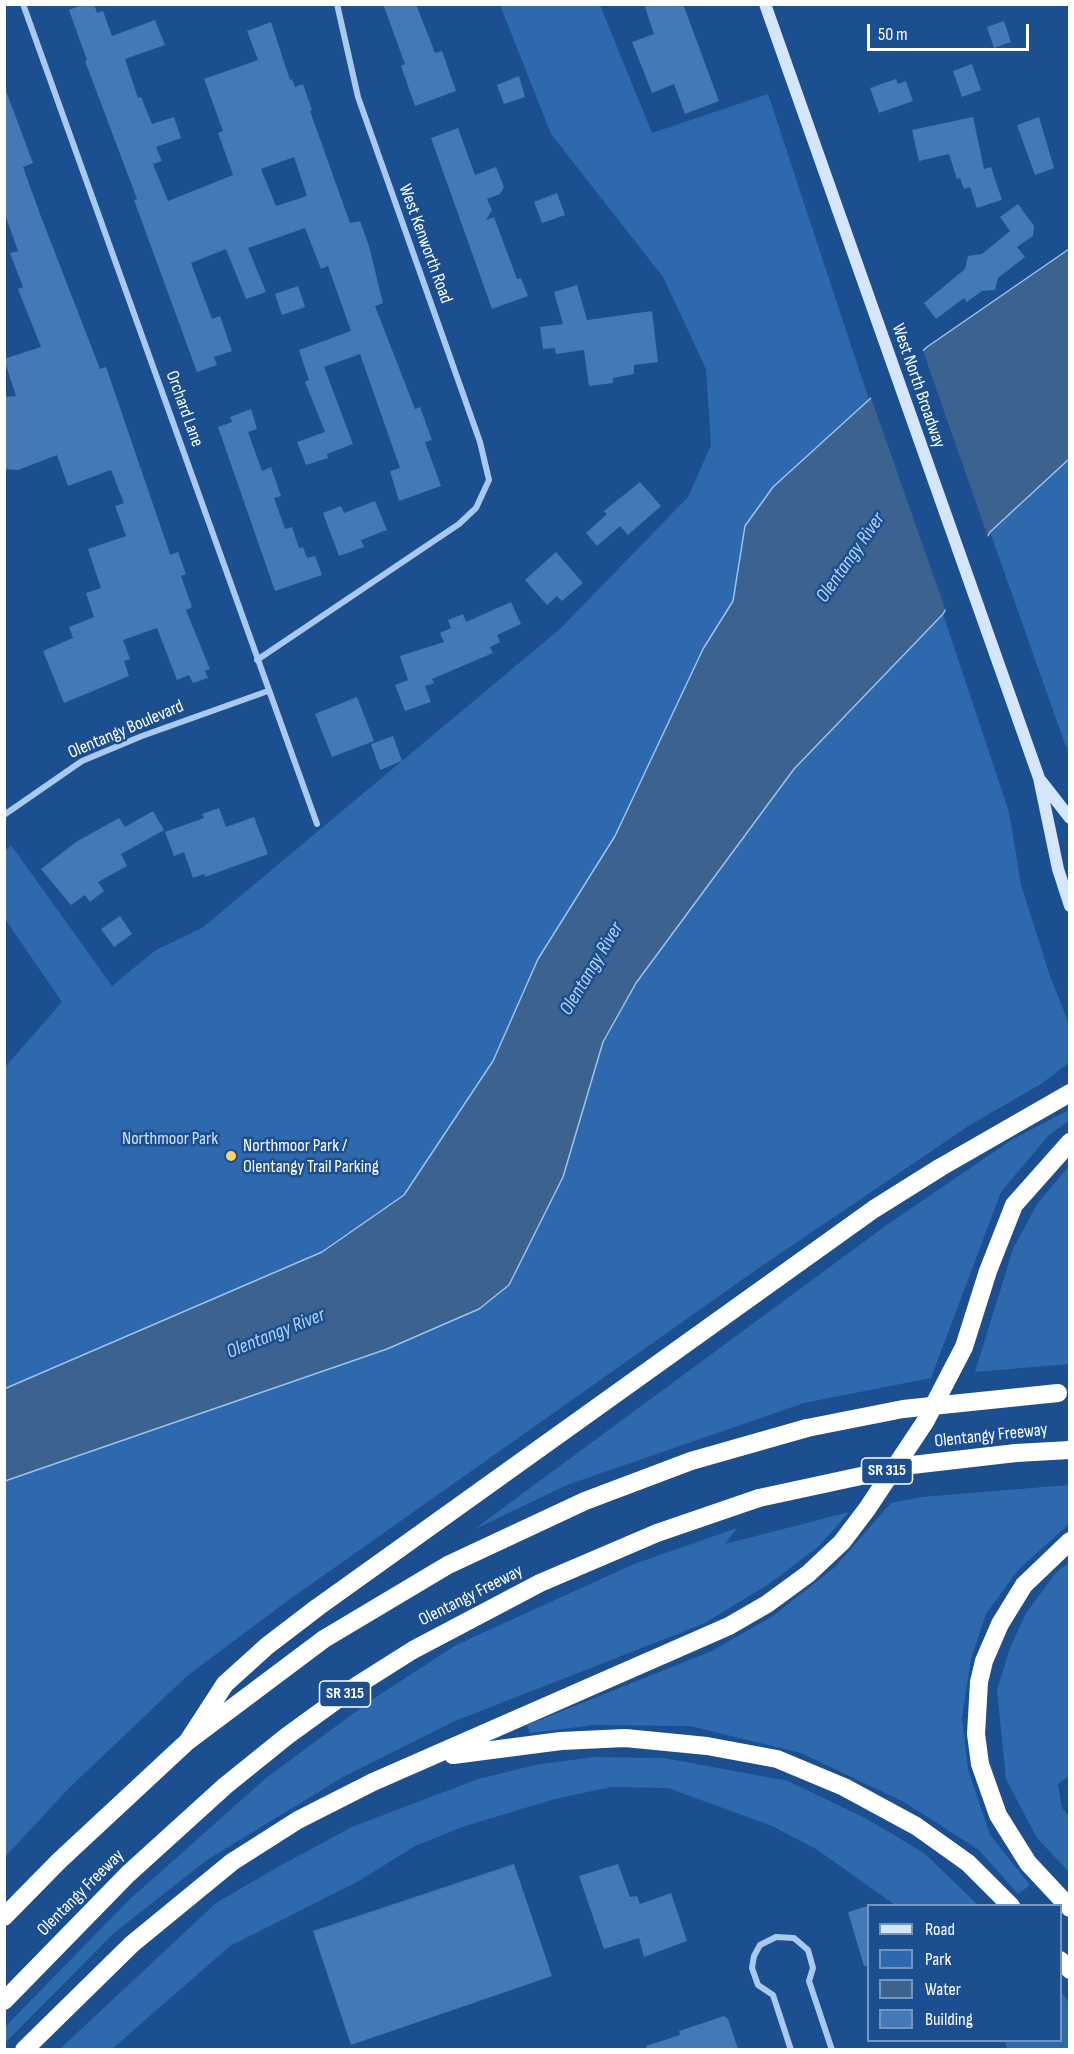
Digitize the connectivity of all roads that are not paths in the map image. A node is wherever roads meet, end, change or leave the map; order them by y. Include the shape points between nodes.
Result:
1 (23, 4) edge
2 (337, 4) edge
3 (765, 4) edge
4 (257, 660) junction
5 (268, 691) junction
6 (1039, 778) junction
7 (4, 815) edge
8 (1070, 818) edge
9 (317, 824) dead end
10 (1070, 906) edge
11 (1070, 1093) edge
12 (1070, 1142) edge
13 (1064, 1392) edge
14 (1070, 1450) edge
15 (1070, 1541) edge
16 (188, 1742) junction
17 (433, 1758) junction
18 (1010, 1904) edge
19 (1070, 1908) edge
20 (4, 1917) edge
21 (4, 2001) edge
22 (24, 2049) edge
23 (791, 2049) edge
24 (832, 2049) edge

1 - 4 street, Orchard Lane
2 - 4 street, West Kenworth Road via 358,97 378,160 488,466 489,480 476,508 459,524
3 - 6 main road, West North Broadway
4 - 5 street, Orchard Lane
5 - 7 street, Olentangy Boulevard via 82,761
5 - 9 street, Orchard Lane
6 - 8 main road, West North Broadway
6 - 10 main road, West North Broadway
11 - 16 highway via 874,1209 318,1606 225,1684
12 - 17 highway via 1014,1205 964,1347 925,1422 842,1542 808,1574 729,1626
13 - 16 highway, Olentangy Freeway, bridge via 903,1409 807,1428 691,1461 627,1485 448,1565 324,1639
14 - 21 highway, Olentangy Freeway / SR 315, bridge via 912,1465 759,1498 657,1533 540,1583 413,1650 287,1736 128,1874
15 - 19 highway via 1024,1585 1000,1624 979,1682 976,1734 980,1764 998,1815 1028,1863
16 - 20 highway, Olentangy Freeway
17 - 18 highway via 561,1741 626,1737 707,1746 777,1760 844,1787 916,1827 968,1863
17 - 22 highway via 373,1782 298,1820 232,1863 132,1944
23 - 24 street via 773,1995 758,1985 752,1968 760,1945 776,1936 794,1938 808,1950 813,1968 809,1981

